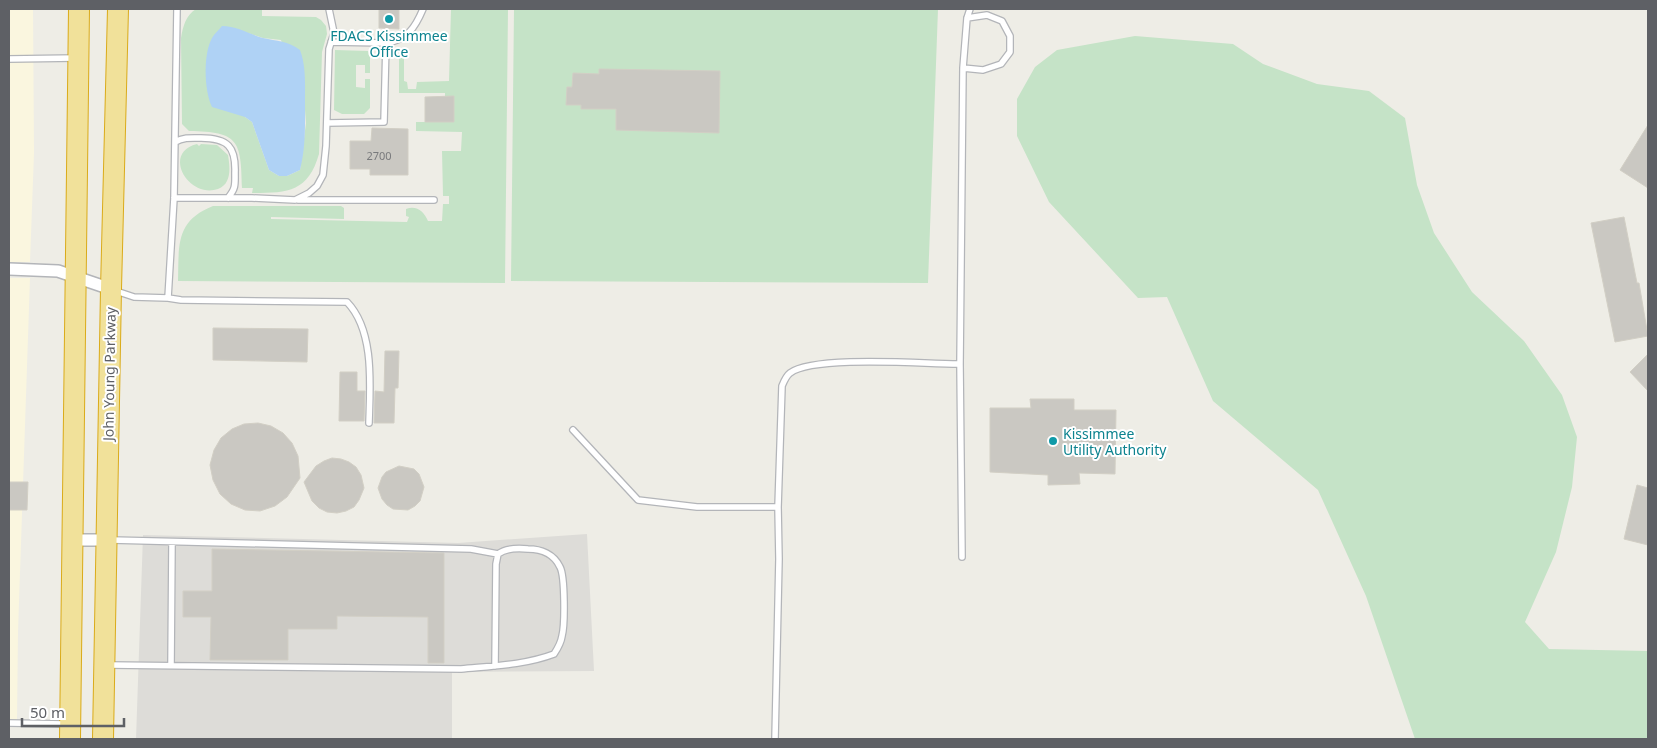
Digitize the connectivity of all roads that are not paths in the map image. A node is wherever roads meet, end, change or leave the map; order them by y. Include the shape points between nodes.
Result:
1 (79, 9) edge
2 (118, 9) edge
3 (177, 9) edge
4 (329, 9) edge
5 (423, 9) edge
6 (964, 9) edge
7 (970, 9) edge
8 (967, 18) junction
9 (331, 42) junction
10 (386, 43) junction
11 (78, 58) junction
12 (9, 59) edge
13 (963, 68) junction
14 (327, 122) junction
15 (175, 142) junction
16 (174, 198) junction
17 (228, 198) junction
18 (295, 200) junction
19 (434, 200) dead end
20 (9, 270) edge
21 (76, 277) junction
22 (110, 289) junction
23 (168, 298) junction
24 (960, 364) junction
25 (369, 423) dead end
26 (573, 430) dead end
27 (778, 507) junction
28 (73, 540) junction
29 (106, 540) junction
30 (172, 542) junction
31 (498, 554) junction
32 (962, 557) dead end
33 (104, 665) junction
34 (171, 665) junction
35 (496, 666) junction
36 (9, 723) edge
37 (70, 732) edge
38 (103, 739) edge
39 (775, 739) edge

1 - 11 highway
2 - 22 highway, John Young Parkway
3 - 15 lane
4 - 9 lane via 334,33
5 - 10 lane via 408,35
6 - 8 lane
7 - 8 lane
8 - 13 lane
8 - 13 lane via 987,15 1002,21 1010,36 1010,52 1001,64 983,70
9 - 10 lane
9 - 14 lane
10 - 14 lane via 384,122
11 - 12 lane
11 - 21 highway
13 - 24 lane
14 - 18 lane via 323,174 318,186
15 - 16 lane
15 - 17 lane via 182,138 206,138 224,141 231,148 235,157 235,189
16 - 17 lane
16 - 23 lane
17 - 18 lane
18 - 19 lane
20 - 21 street via 58,271
21 - 22 street
21 - 28 highway
22 - 23 lane via 134,297
22 - 29 highway, John Young Parkway
23 - 25 lane via 347,302 358,317 369,359
24 - 27 lane via 832,362 811,364 789,374 782,386
24 - 32 lane
26 - 27 lane via 638,500 697,507
27 - 39 lane
28 - 29 street
28 - 37 highway
29 - 30 lane
29 - 33 highway, John Young Parkway
30 - 31 lane via 471,549
30 - 34 lane
31 - 35 lane
31 - 35 lane via 504,550 529,549 553,557 563,574 564,616 563,634 554,654 530,662
33 - 34 lane
33 - 38 highway, John Young Parkway
34 - 35 lane via 460,669
36 - 37 lane

